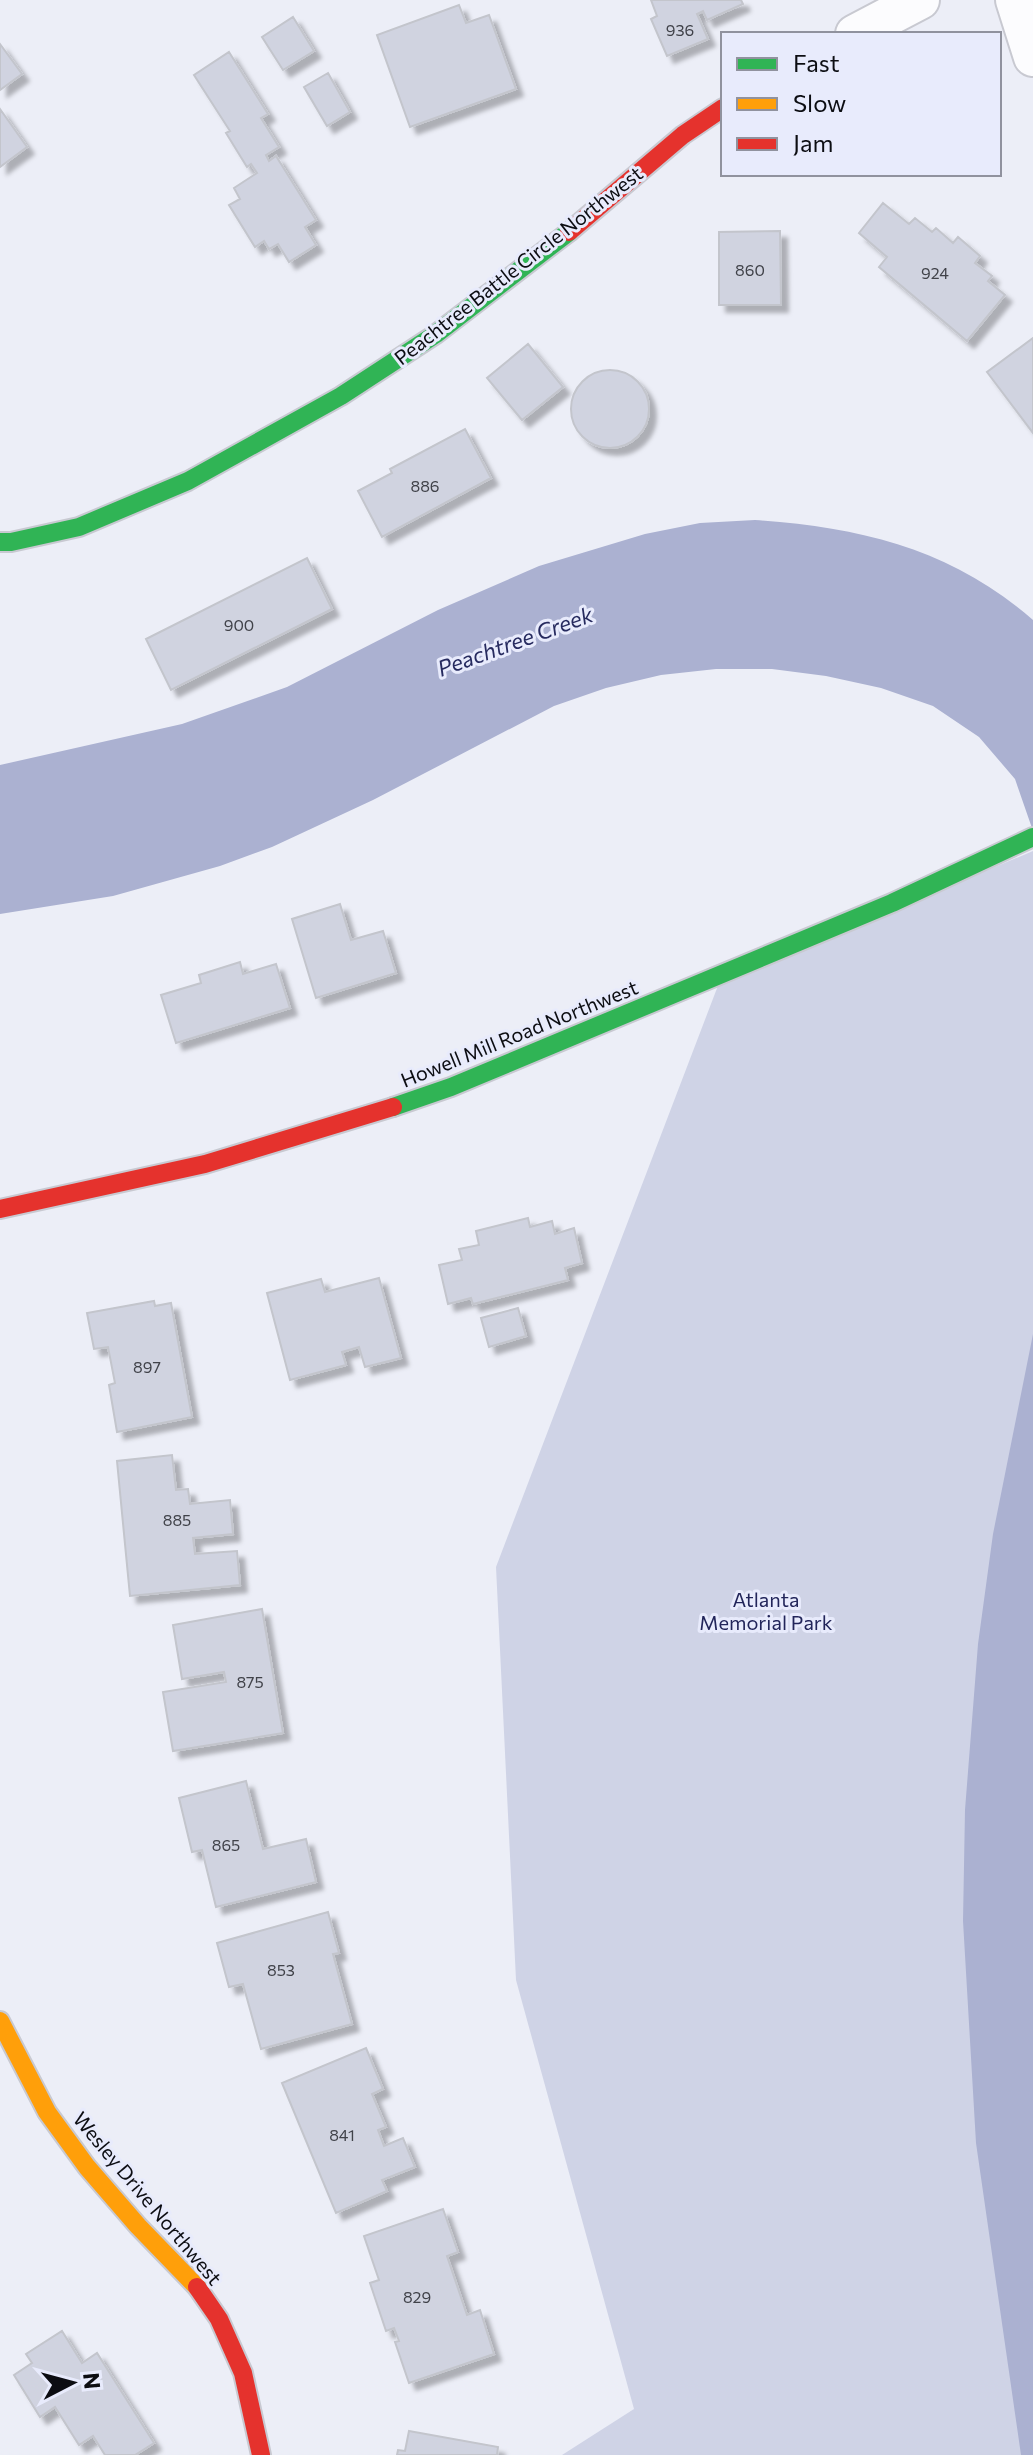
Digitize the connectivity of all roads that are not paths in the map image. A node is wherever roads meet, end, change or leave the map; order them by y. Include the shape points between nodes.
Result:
1 (920, 0) edge
2 (1015, 0) edge
3 (859, 32) edge
4 (1033, 57) edge
5 (721, 109) edge
6 (0, 542) edge
7 (1033, 837) edge
8 (0, 1209) edge
9 (0, 2021) edge
10 (261, 2455) edge

1 - 3 street
2 - 4 street
5 - 6 street, Peachtree Battle Circle Northwest via 436,334 341,396 188,481 79,527
7 - 8 street, Howell Mill Road Northwest via 892,903 424,1096 205,1164
9 - 10 street, Wesley Drive Northwest via 47,2112 79,2156 191,2278 219,2319 243,2373

